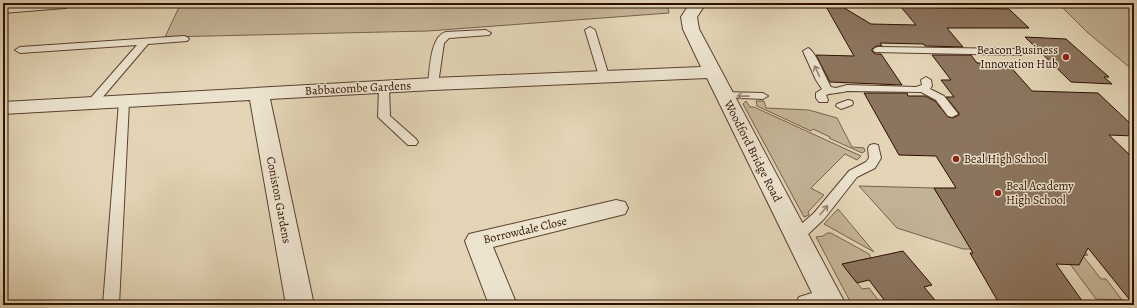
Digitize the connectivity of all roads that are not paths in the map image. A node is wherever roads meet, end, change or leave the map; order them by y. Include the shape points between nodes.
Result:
1 (65, 3) edge
2 (698, 3) edge
3 (3, 8) edge
4 (590, 30) dead end
5 (486, 33) dead end
6 (184, 39) dead end
7 (146, 41) junction
8 (20, 50) dead end
9 (878, 50) dead end
10 (808, 52) dead end
11 (1021, 52) dead end
12 (712, 72) junction
13 (604, 76) junction
14 (433, 84) junction
15 (384, 87) junction
16 (832, 91) junction
17 (259, 94) junction
18 (724, 95) junction
19 (763, 96) dead end
20 (823, 100) dead end
21 (124, 102) junction
22 (92, 103) junction
23 (3, 108) edge
24 (952, 114) dead end
25 (412, 142) dead end
26 (874, 148) dead end
27 (616, 208) dead end
28 (796, 236) junction
29 (823, 303) edge
30 (111, 305) edge
31 (300, 305) edge
32 (503, 305) edge

1 - 3 street
2 - 12 street, Woodford Bridge Road via 690,17 691,29
4 - 13 lane
5 - 14 lane via 446,36 438,42
6 - 7 lane
7 - 8 lane
7 - 22 lane
9 - 11 lane
16 -> 10 lane via 821,80
12 - 13 street, Babbacombe Gardens
12 - 18 street, Woodford Bridge Road
13 - 14 street, Babbacombe Gardens
14 - 15 street, Babbacombe Gardens
15 - 17 street, Babbacombe Gardens
15 - 25 lane via 384,117
16 - 20 lane via 821,93
16 - 24 lane via 924,84 940,98
17 - 21 street, Babbacombe Gardens
17 - 31 street, Coniston Gardens
19 -> 18 lane
18 - 28 street, Woodford Bridge Road
21 - 22 street, Babbacombe Gardens
21 - 30 lane
22 - 23 street, Babbacombe Gardens
28 -> 26 lane via 819,216 853,174 871,165 875,158
27 - 32 street, Borrowdale Close via 478,241
28 - 29 street, Woodford Bridge Road

